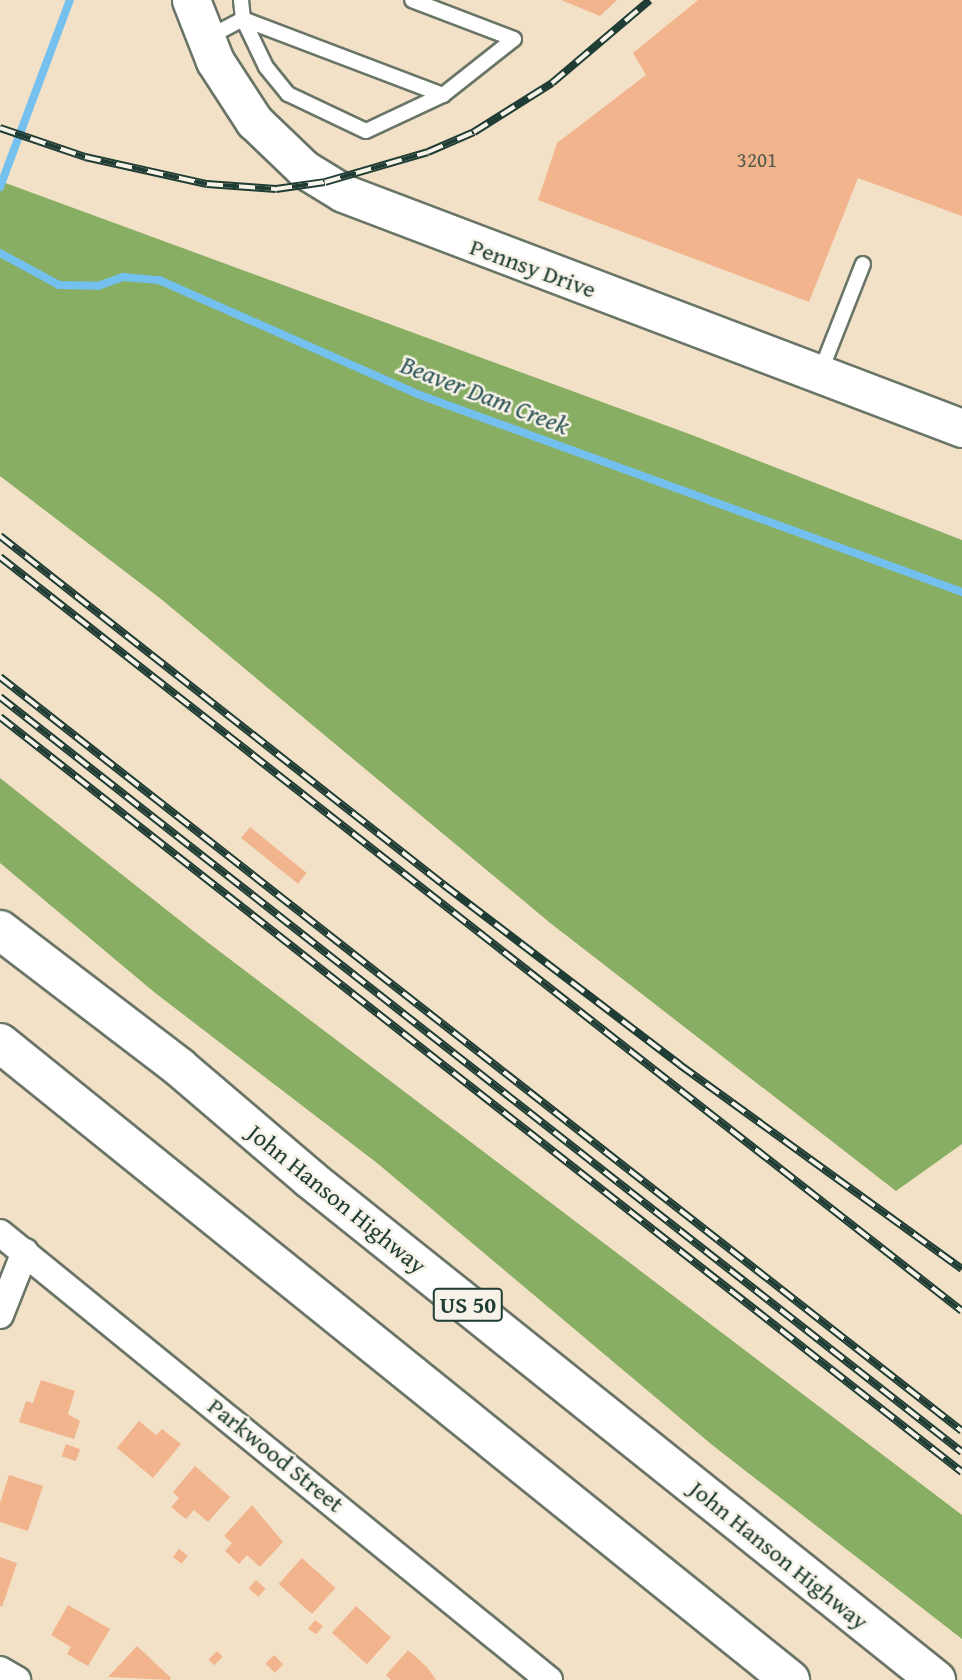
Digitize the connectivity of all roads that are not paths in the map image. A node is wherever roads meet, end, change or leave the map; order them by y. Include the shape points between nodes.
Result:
1 (191, 0) edge
2 (241, 0) edge
3 (412, 0) edge
4 (243, 19) junction
5 (204, 40) junction
6 (443, 95) junction
7 (863, 264) dead end
8 (819, 375) junction
9 (962, 428) edge
10 (0, 930) edge
11 (0, 1043) edge
12 (0, 1233) edge
13 (25, 1252) junction
14 (0, 1315) edge
15 (0, 1670) edge
16 (17, 1680) edge
17 (549, 1680) edge
18 (790, 1680) edge
19 (936, 1680) edge

1 - 5 main road, Pennsy Drive
2 - 4 lane
3 - 6 lane via 514,39
4 - 5 lane
4 - 6 lane
4 - 6 lane via 266,67 288,94 366,131
5 - 8 main road, Pennsy Drive via 240,103 270,139 343,193
7 - 8 lane
8 - 9 main road, Pennsy Drive
10 - 19 highway, John Hanson Highway / US 50 via 179,1067 310,1179
11 - 18 highway
12 - 13 street, Parkwood Street
13 - 14 street
13 - 17 street, Parkwood Street
15 - 16 street

